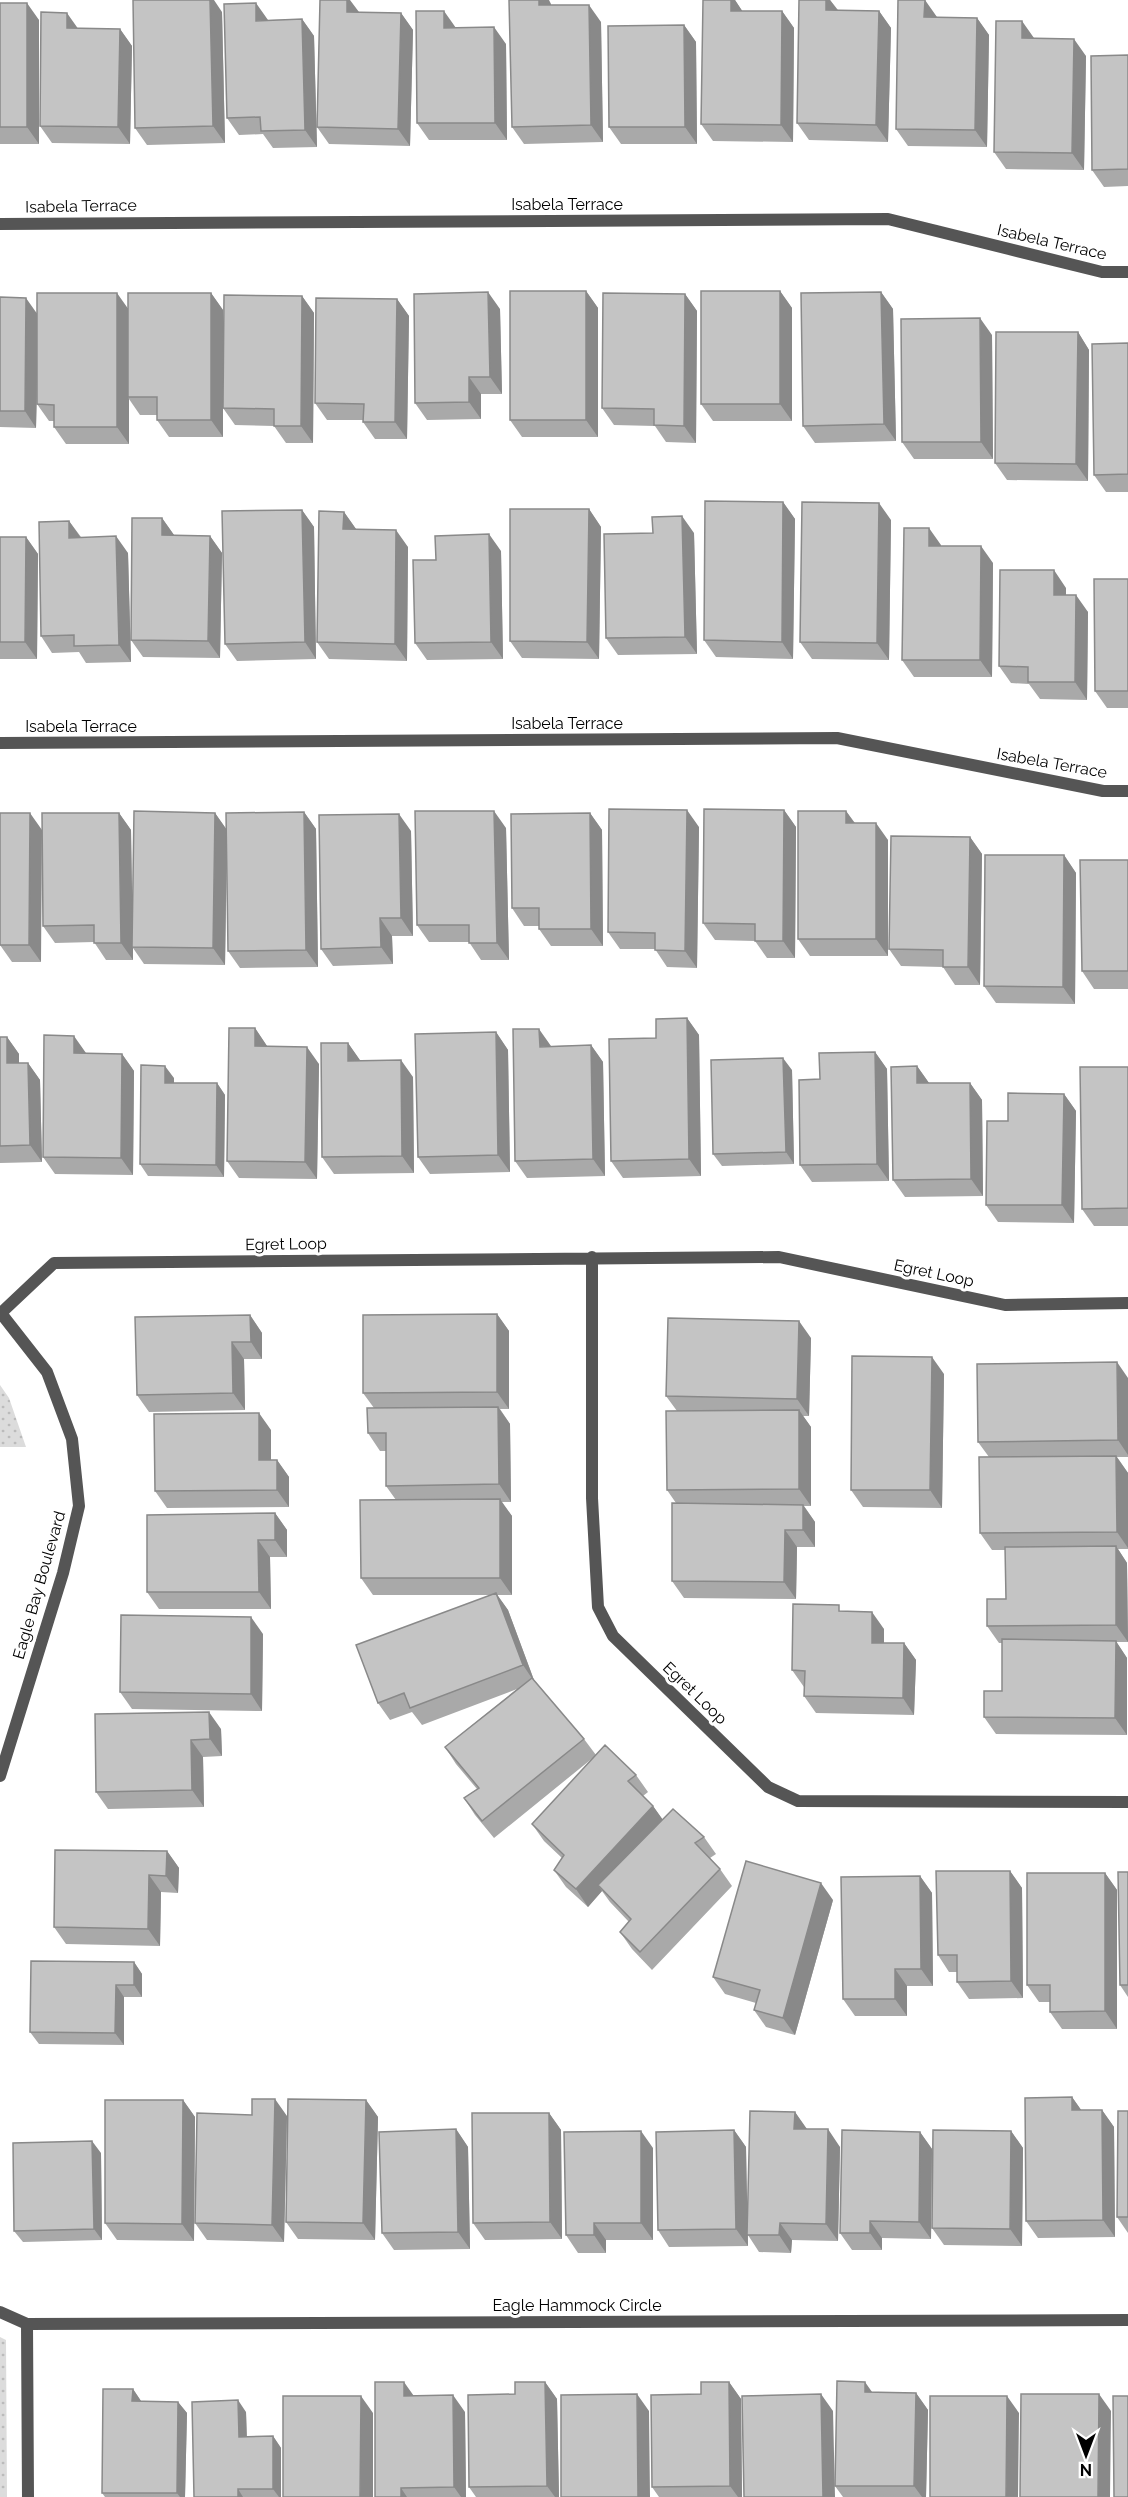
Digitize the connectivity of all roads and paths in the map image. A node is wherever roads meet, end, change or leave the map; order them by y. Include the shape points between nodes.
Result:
1 (0, 224) edge
2 (1128, 272) edge
3 (0, 743) edge
4 (1128, 791) edge
5 (592, 1257) junction
6 (1128, 1303) edge
7 (0, 1313) edge
8 (0, 1776) edge
9 (1128, 1802) edge
10 (0, 2312) edge
11 (1128, 2320) edge
12 (27, 2324) junction
13 (28, 2497) edge

1 - 2 street, Isabela Terrace via 888,219 1102,272
3 - 4 street, Isabela Terrace via 837,738 1103,791
5 - 6 street, Egret Loop via 779,1257 1005,1305
5 - 7 street, Egret Loop via 54,1263
5 - 9 street, Egret Loop via 592,1498 598,1607 612,1636 768,1787 798,1801
7 - 8 street, Eagle Bay Boulevard via 46,1372 72,1439 79,1506 63,1573
10 - 12 street, Eagle Hammock Circle
11 - 12 street, Eagle Hammock Circle
12 - 13 street

